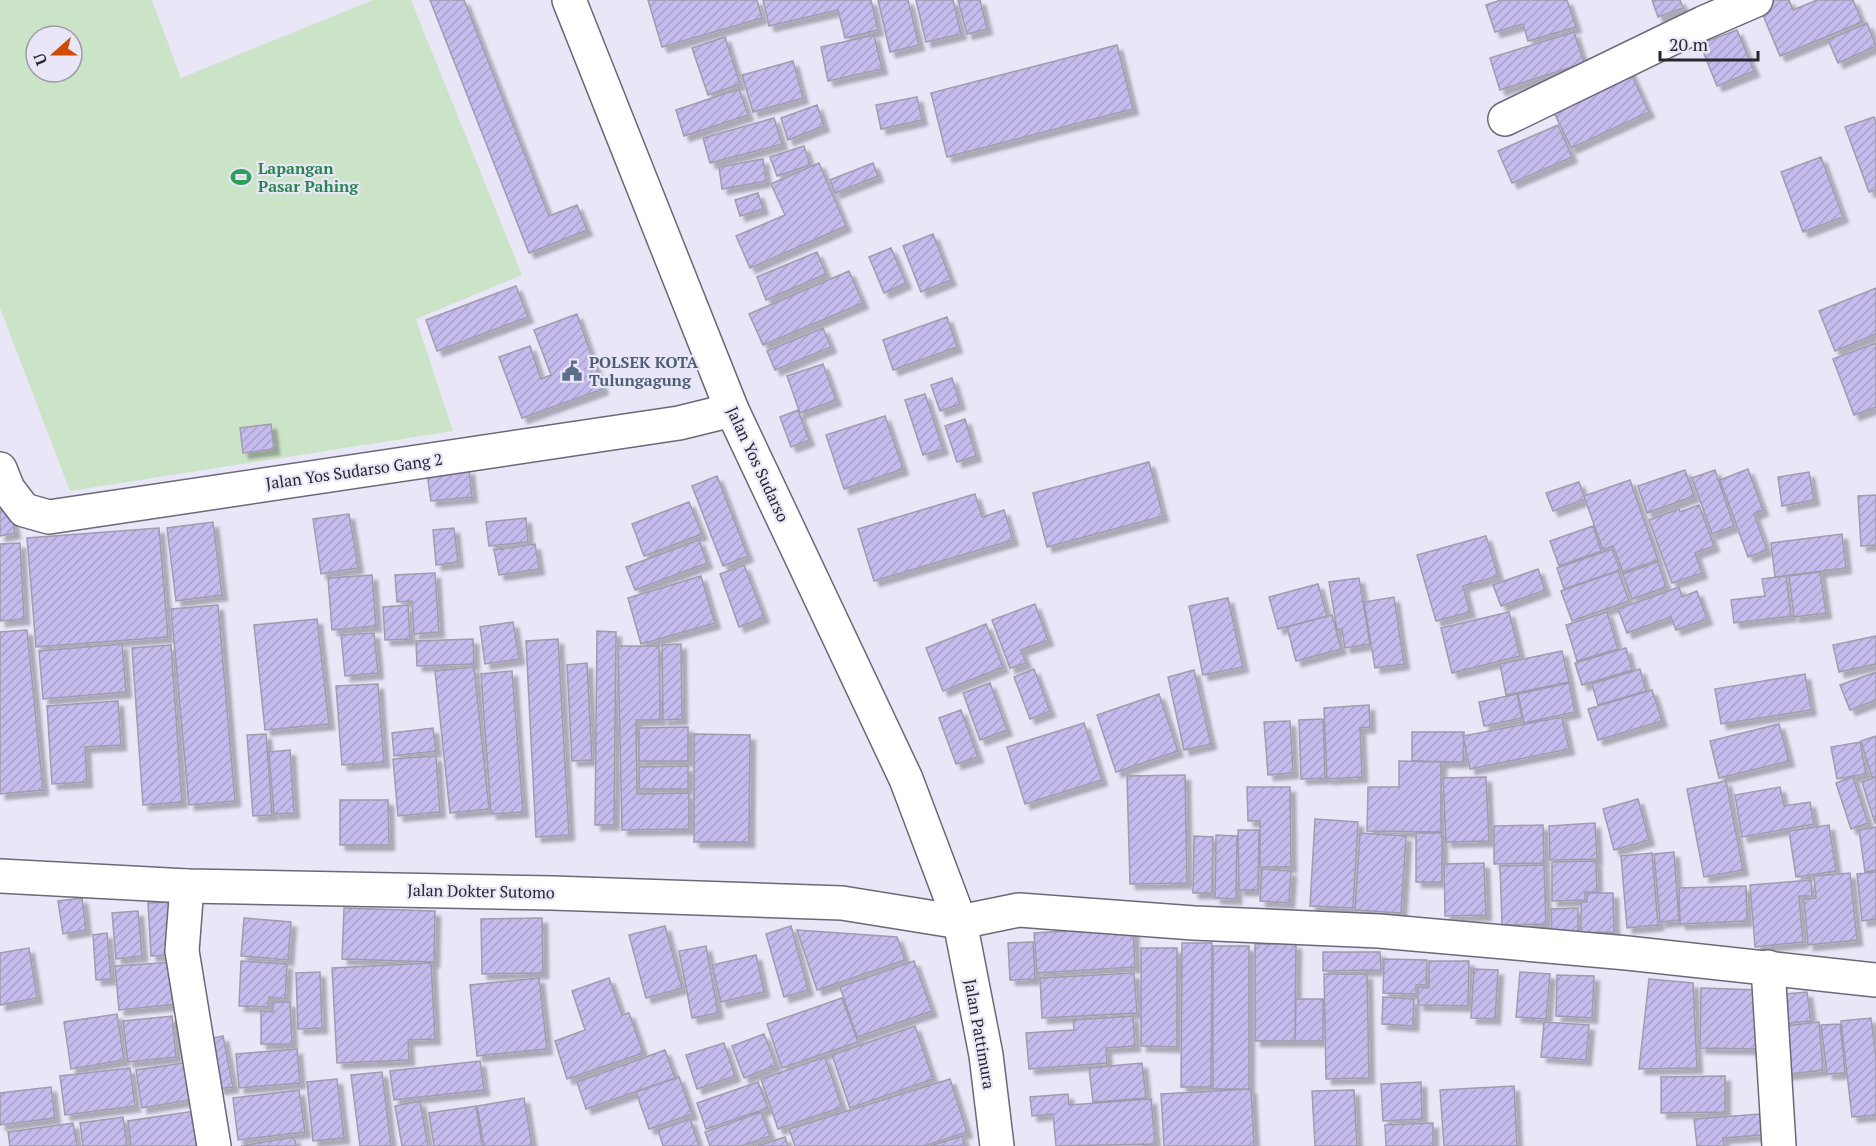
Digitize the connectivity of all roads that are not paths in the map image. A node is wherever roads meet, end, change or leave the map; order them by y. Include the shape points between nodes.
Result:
1 (569, 0) edge
2 (1756, 0) edge
3 (1505, 119) dead end
4 (732, 410) junction
5 (0, 469) edge
6 (0, 876) edge
7 (187, 886) junction
8 (960, 922) junction
9 (1767, 967) junction
10 (1876, 980) edge
11 (213, 1146) edge
12 (997, 1146) edge
13 (1779, 1146) edge

1 - 4 main road, Jalan Yos Sudarso
2 - 3 main road
4 - 5 main road, Jalan Yos Sudarso Gang 2 via 679,423 49,517 24,510 8,489
4 - 8 main road, Jalan Yos Sudarso via 906,779
6 - 7 main road, Jalan Dokter Sutomo
7 - 8 main road, Jalan Dokter Sutomo via 541,892 842,903
7 - 11 main road via 182,951
8 - 9 main road via 1019,910 1379,931
8 - 12 main road, Jalan Pattimura via 987,1055
9 - 10 main road
9 - 13 main road

